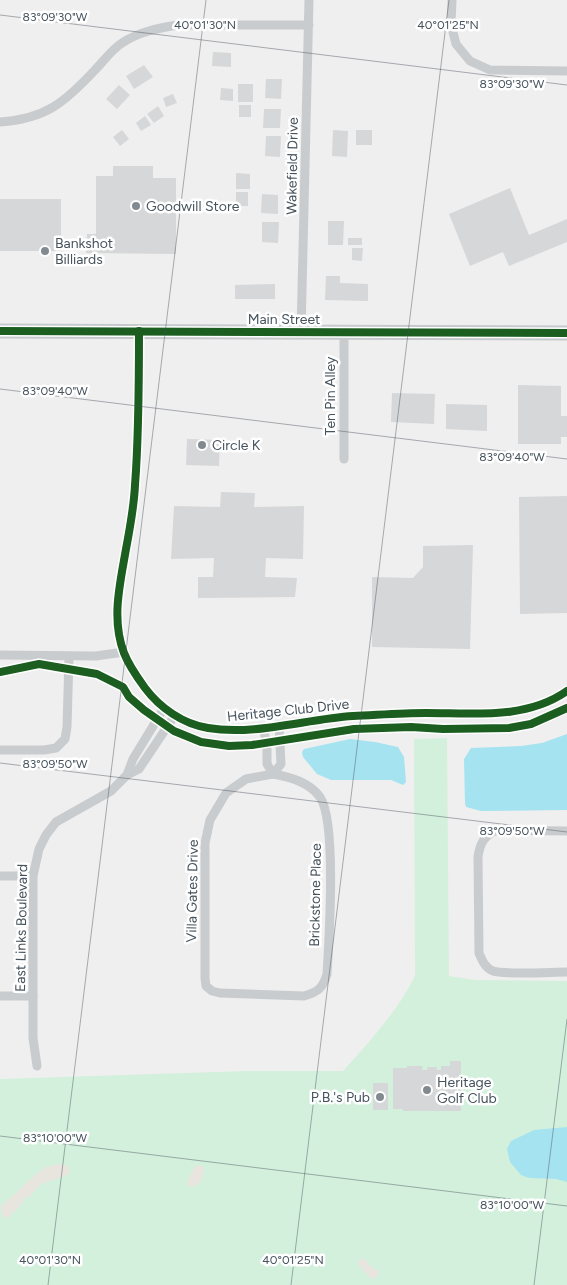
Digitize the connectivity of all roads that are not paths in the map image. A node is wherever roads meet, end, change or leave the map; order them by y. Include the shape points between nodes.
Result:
1 (309, 0) edge
2 (452, 0) edge
3 (309, 25) junction
4 (567, 71) edge
5 (0, 122) edge
6 (0, 331) edge
7 (139, 332) junction
8 (301, 332) junction
9 (344, 332) junction
10 (567, 333) edge
11 (344, 459) dead end
12 (124, 652) junction
13 (0, 655) edge
14 (69, 657) junction
15 (567, 691) edge
16 (164, 708) junction
17 (175, 715) junction
18 (279, 725) junction
19 (263, 728) junction
20 (0, 750) edge
21 (273, 774) junction
22 (127, 776) junction
23 (567, 831) edge
24 (0, 876) edge
25 (33, 876) junction
26 (567, 972) edge
27 (264, 995) joint
28 (0, 996) edge
29 (33, 996) junction
30 (37, 1066) dead end

1 - 3 street, Wakefield Drive
2 - 4 street via 451,24 456,44 470,62 490,70
3 - 5 street via 177,25 156,28 123,42 65,100 42,114
3 - 8 street, Wakefield Drive
6 - 7 main road, Main Street
7 - 8 main road, Main Street
7 - 12 street, Heritage Club Drive via 133,510 117,604
8 - 9 main road, Main Street
9 - 10 main road, Main Street
9 - 11 street, Ten Pin Alley
12 - 14 street
12 - 16 street, Heritage Club Drive via 136,676
13 - 14 street
14 - 20 street via 65,739 56,748
15 - 18 street, Heritage Club Drive via 543,703 489,714 395,714
16 - 17 street, Heritage Club Drive
16 - 22 street, East Links Boulevard via 133,759
17 - 19 street, Heritage Club Drive via 206,728
17 - 22 street, East Links Boulevard via 139,769
18 - 19 street, Heritage Club Drive
18 - 21 street via 282,764
19 - 21 street via 267,764
21 - 27 street, Brickstone Place via 291,777 309,787 325,808 330,836 329,937 324,985 315,993 304,996
21 - 27 street, Villa Gates Drive via 246,780 226,793 210,820 205,843 206,986 212,992
22 - 25 street, East Links Boulevard via 111,791 56,822 39,849
23 - 26 street via 497,830 487,835 480,845 478,867 479,953 483,964 492,971
24 - 25 street
25 - 29 street, East Links Boulevard
28 - 29 street
29 - 30 street, East Links Boulevard

